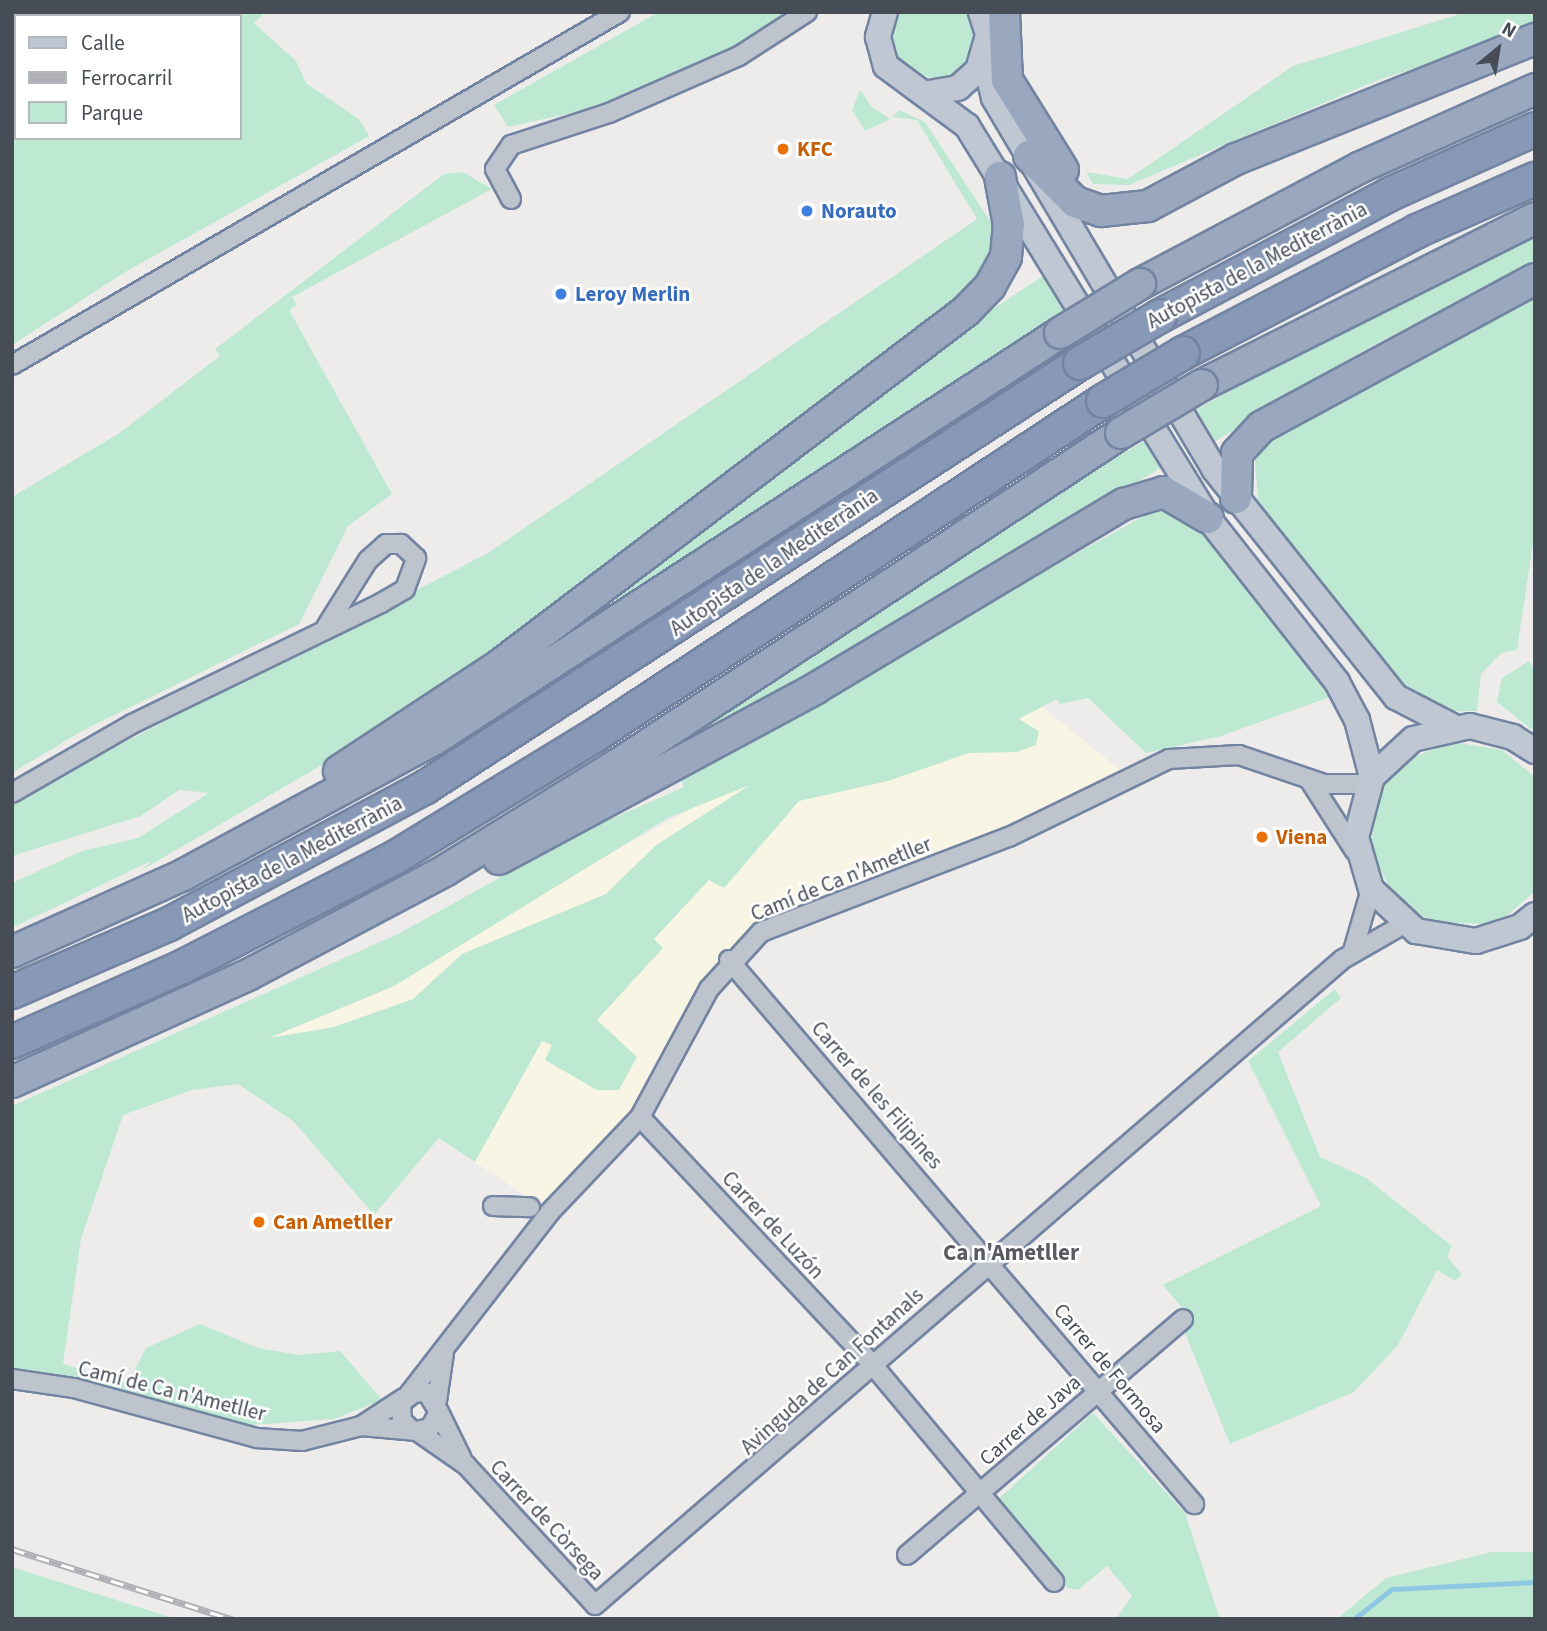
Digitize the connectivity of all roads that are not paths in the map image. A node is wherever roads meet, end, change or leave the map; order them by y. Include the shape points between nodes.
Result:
1 (620, 12) edge
2 (807, 12) edge
3 (885, 12) edge
4 (981, 12) edge
5 (1004, 12) edge
6 (1535, 40) edge
7 (984, 60) junction
8 (1535, 89) edge
9 (929, 93) junction
10 (1535, 129) edge
11 (1029, 156) junction
12 (1000, 177) junction
13 (1535, 179) edge
14 (1189, 182) junction
15 (511, 199) dead end
16 (1535, 218) edge
17 (1535, 279) edge
18 (12, 365) edge
19 (1236, 498) junction
20 (1208, 519) junction
21 (326, 627) junction
22 (1452, 726) junction
23 (1535, 751) edge
24 (1370, 780) junction
25 (1310, 781) junction
26 (12, 793) edge
27 (1358, 855) junction
28 (1371, 889) junction
29 (108, 910) junction
30 (1404, 924) junction
31 (1530, 924) edge
32 (1353, 951) junction
33 (12, 952) edge
34 (729, 960) junction
35 (248, 975) junction
36 (12, 992) edge
37 (12, 1042) edge
38 (12, 1082) edge
39 (640, 1117) junction
40 (493, 1206) dead end
41 (530, 1207) dead end
42 (991, 1260) junction
43 (1183, 1319) dead end
44 (445, 1349) junction
45 (872, 1364) junction
46 (12, 1380) edge
47 (1098, 1390) junction
48 (407, 1396) junction
49 (438, 1407) junction
50 (361, 1426) junction
51 (414, 1430) junction
52 (466, 1465) junction
53 (980, 1494) junction
54 (1194, 1504) dead end
55 (907, 1556) dead end
56 (1054, 1582) dead end
57 (595, 1605) joint

1 - 18 street
2 - 15 street via 739,56 609,113 511,145 495,169
3 - 9 main road via 878,37 886,66 904,84
4 - 7 main road via 988,34
5 - 14 highway via 1011,91 1070,177 1107,194
6 - 14 highway
7 - 9 main road via 958,88
7 - 11 main road via 994,97
8 - 29 highway, bridge via 1361,167 1140,284 435,739
9 - 12 main road via 955,111
10 - 36 highway, Autopista de la Mediterrània, bridge via 1378,200 1080,363 424,788 169,924
11 - 14 highway via 1055,187 1101,211 1148,206
11 - 19 main road via 1183,419
12 - 20 main road
12 - 29 highway via 1009,225 1006,257 990,286 965,311 500,664 355,762
13 - 37 highway, Autopista de la Mediterrània, bridge via 1417,231 1183,353 594,736 394,858 184,966
16 - 35 highway, bridge via 1202,385 1121,433 593,779 367,916
17 - 19 highway via 1261,427 1237,453
19 - 22 main road via 1395,696
20 - 24 main road via 1337,682 1357,720
20 - 35 highway via 1164,492 1124,503 678,766 390,914
21 - 21 street via 405,589 416,558 401,544 386,544 368,560
21 - 26 street
22 - 23 main road via 1498,732
22 - 24 main road via 1400,746
24 - 25 street, Camí de Ca n'Ametller
24 - 27 main road via 1357,819
25 - 27 street
25 - 34 street, Camí de Ca n'Ametller via 1239,755 1210,752 1170,759 1009,837 761,932
27 - 28 main road
28 - 30 main road
28 - 32 street
29 - 33 highway
30 - 31 main road via 1461,942
30 - 32 street, Avinguda de Can Fontanals
32 - 42 street, Avinguda de Can Fontanals
34 - 39 street, Camí de Ca n'Ametller
34 - 42 street, Carrer de les Filipines
35 - 38 highway
39 - 44 street, Camí de Ca n'Ametller via 550,1213
39 - 45 street, Carrer de Luzón
40 - 41 street
42 - 45 street, Avinguda de Can Fontanals
42 - 47 street, Carrer de Formosa
43 - 47 street, Carrer de Java
44 - 48 street, Camí de Ca n'Ametller
44 - 49 street, Camí de Ca n'Ametller
45 - 53 street, Carrer de Luzón
45 - 57 street, Avinguda de Can Fontanals
46 - 50 street, Camí de Ca n'Ametller via 74,1388 257,1438 302,1441
47 - 53 street, Carrer de Java
47 - 54 street, Carrer de Formosa
48 - 49 street via 428,1392
48 - 50 street, Camí de Ca n'Ametller
48 - 51 street via 400,1415
49 - 51 street via 430,1428
49 - 52 street, Carrer de Còrsega
50 - 51 street, Camí de Ca n'Ametller
51 - 52 street, Carrer de Còrsega
52 - 57 street, Carrer de Còrsega
53 - 55 street, Carrer de Java
53 - 56 street, Carrer de Luzón

